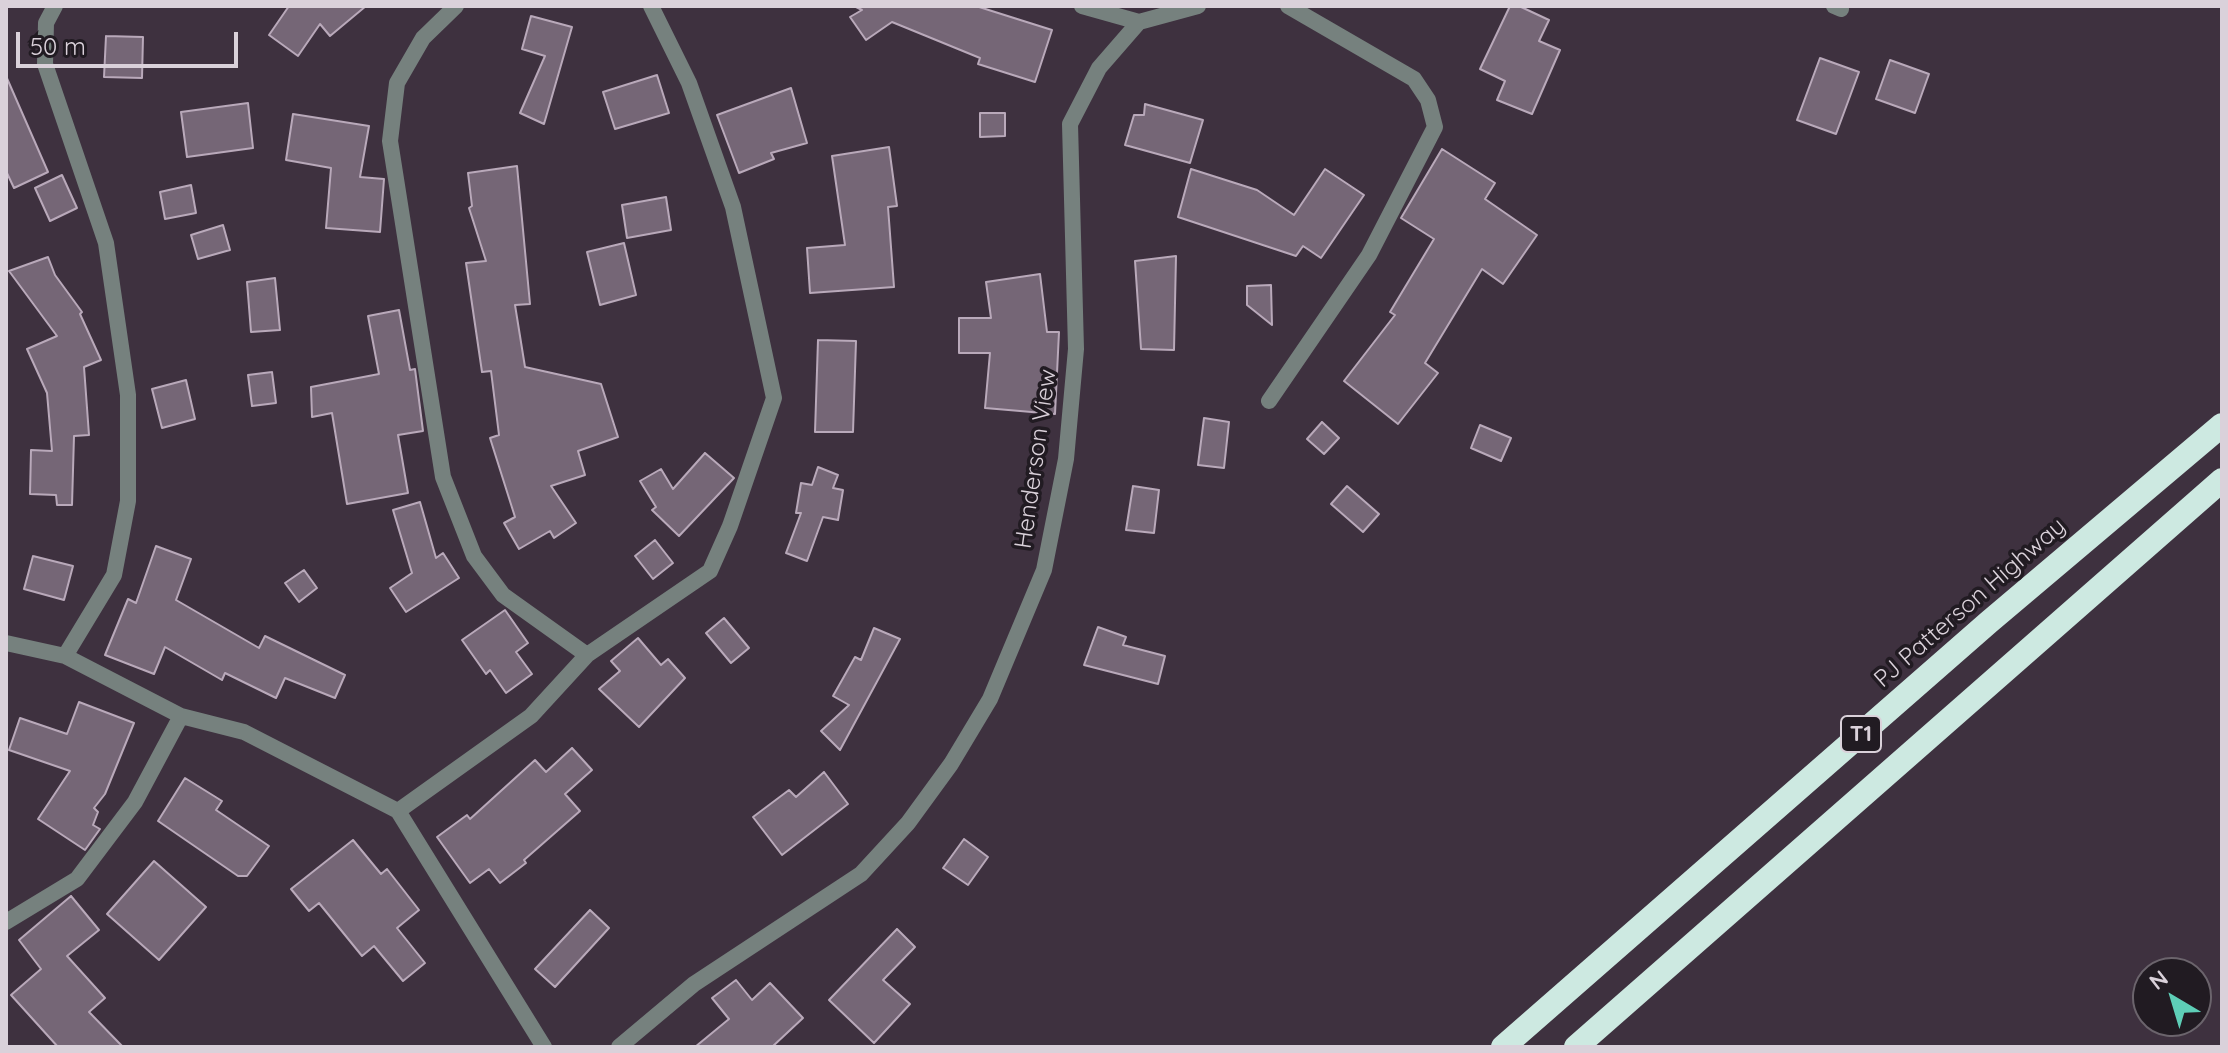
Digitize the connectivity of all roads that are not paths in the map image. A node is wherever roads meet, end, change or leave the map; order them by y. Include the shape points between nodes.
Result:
1 (55, 6) edge
2 (456, 6) edge
3 (651, 6) edge
4 (1082, 6) edge
5 (1198, 6) edge
6 (1288, 6) edge
7 (1139, 22) junction
8 (1269, 401) dead end
9 (2222, 425) edge
10 (2222, 480) edge
11 (6, 643) edge
12 (587, 655) junction
13 (65, 656) junction
14 (181, 716) junction
15 (398, 811) junction
16 (6, 922) edge
17 (544, 1047) edge
18 (619, 1047) edge
19 (1503, 1047) edge
20 (1576, 1047) edge

1 - 13 street via 46,23 45,64 106,243 128,395 128,501 114,575
2 - 12 street via 423,38 397,83 390,141 443,477 474,556 503,595
3 - 12 street via 689,83 733,207 774,398 710,571
4 - 7 street
5 - 7 street
6 - 8 street via 1414,79 1428,100 1435,127 1369,255
7 - 18 street, Henderson View via 1099,68 1070,124 1076,349 1066,459 1044,570 990,699 908,823 861,874 694,984
9 - 19 highway, PJ Patterson Highway / T1
10 - 20 highway, T1
11 - 13 street
12 - 15 street via 531,716
13 - 14 street
14 - 15 street via 244,732
14 - 16 street via 135,802 77,879
15 - 17 street

